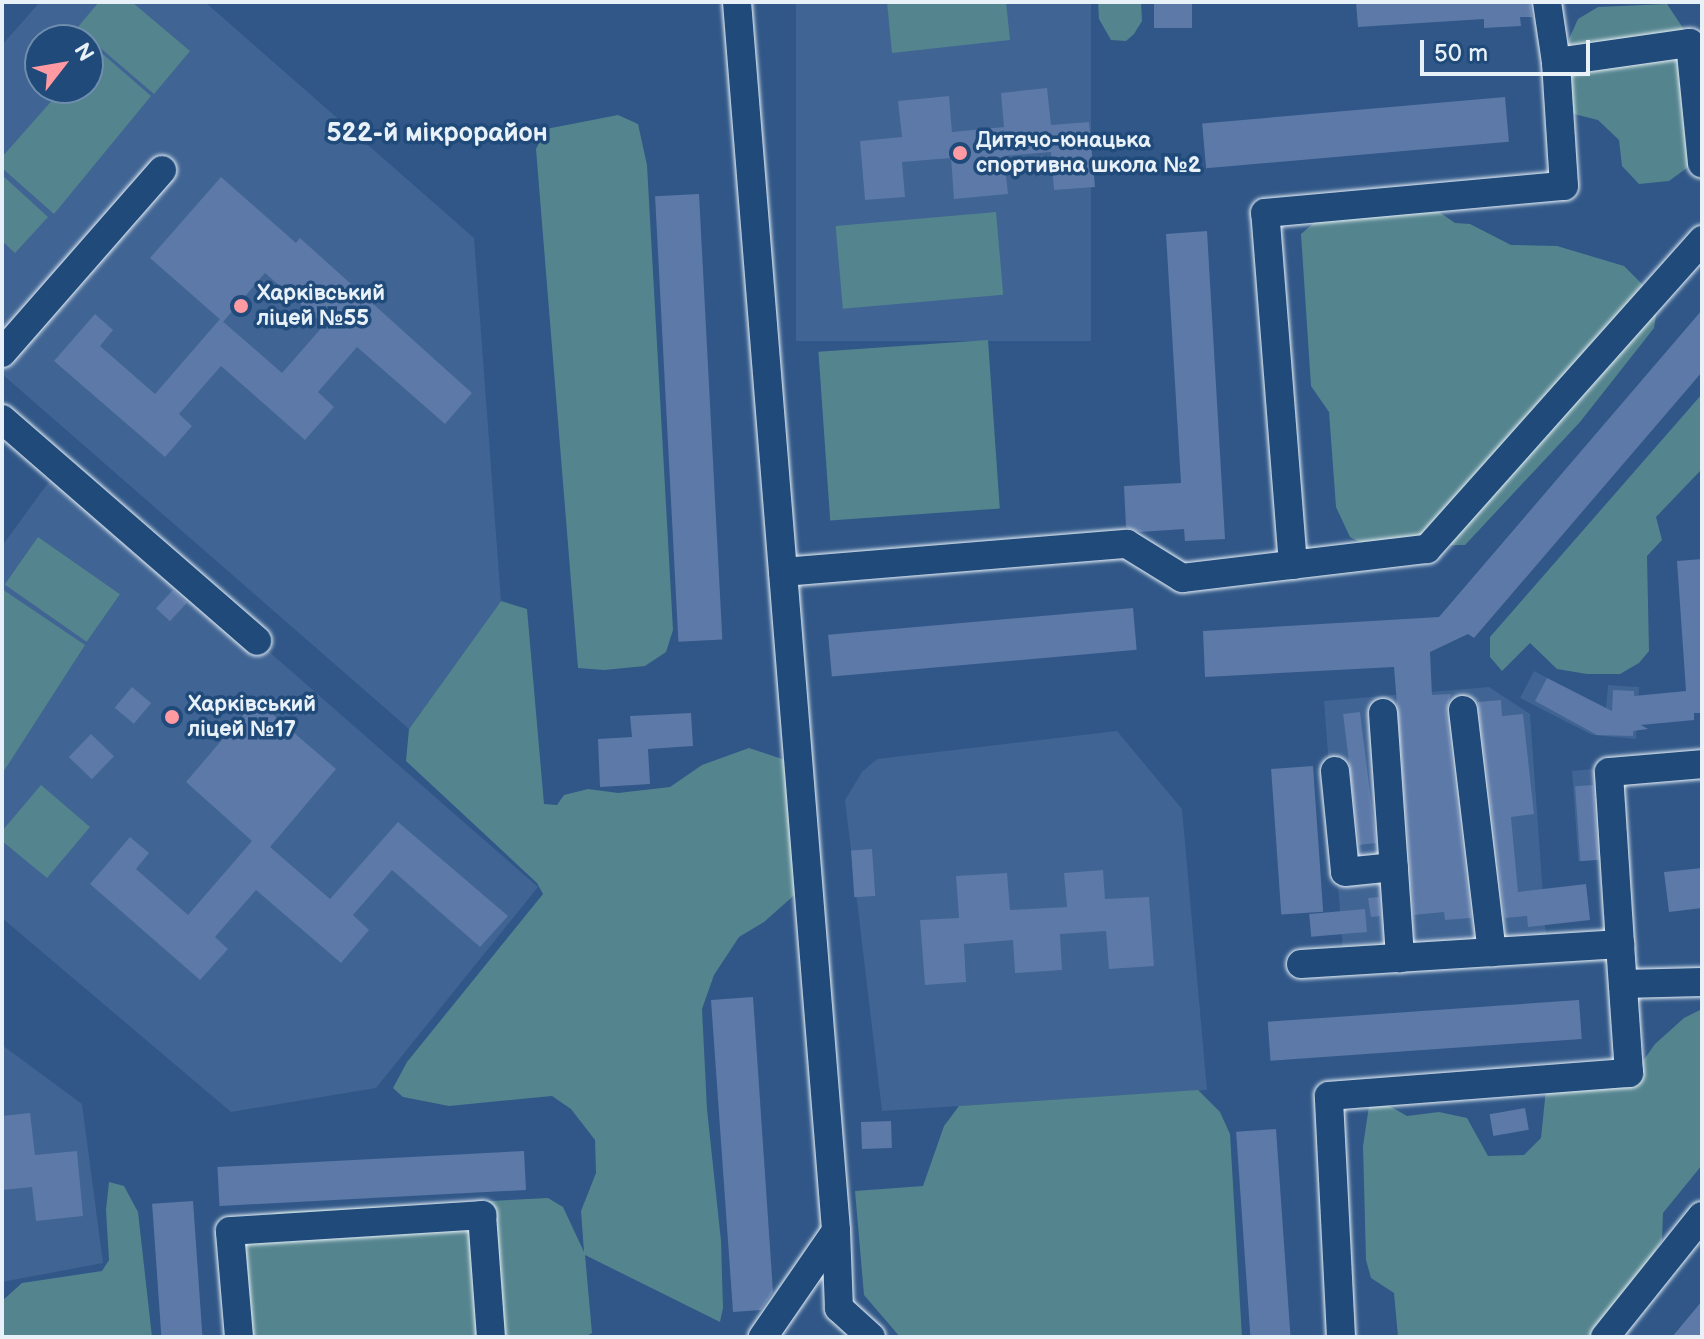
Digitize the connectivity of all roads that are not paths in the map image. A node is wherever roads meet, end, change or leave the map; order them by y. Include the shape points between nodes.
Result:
1 (737, 2) edge
2 (1547, 2) edge
3 (1556, 62) junction
4 (1702, 163) edge
5 (162, 170) dead end
6 (1702, 240) edge
7 (2, 353) edge
8 (2, 419) edge
9 (1293, 565) junction
10 (783, 572) junction
11 (257, 641) dead end
12 (1463, 710) dead end
13 (1383, 713) dead end
14 (1702, 764) edge
15 (1335, 771) dead end
16 (1394, 867) junction
17 (1620, 944) junction
18 (1492, 952) junction
19 (1400, 958) junction
20 (1301, 964) dead end
21 (1702, 982) edge
22 (1623, 984) junction
23 (1702, 1216) edge
24 (836, 1231) junction
25 (239, 1337) edge
26 (491, 1337) edge
27 (763, 1337) edge
28 (871, 1337) edge
29 (1341, 1337) edge
30 (1605, 1337) edge

1 - 10 lane
2 - 3 lane
3 - 4 lane via 1690,43
3 - 9 lane via 1564,186 1265,213
5 - 7 lane
6 - 9 lane via 1427,549
8 - 11 lane
9 - 10 lane via 1182,578 1127,544
10 - 24 lane
12 - 18 lane
13 - 16 lane
14 - 17 lane via 1609,772
15 - 16 lane via 1345,872
16 - 19 lane
17 - 18 lane
17 - 22 lane
18 - 19 lane
19 - 20 lane
21 - 22 lane
22 - 29 lane via 1629,1073 1329,1096
23 - 30 lane
24 - 27 lane
24 - 28 lane via 839,1308
25 - 26 lane via 230,1231 482,1215

